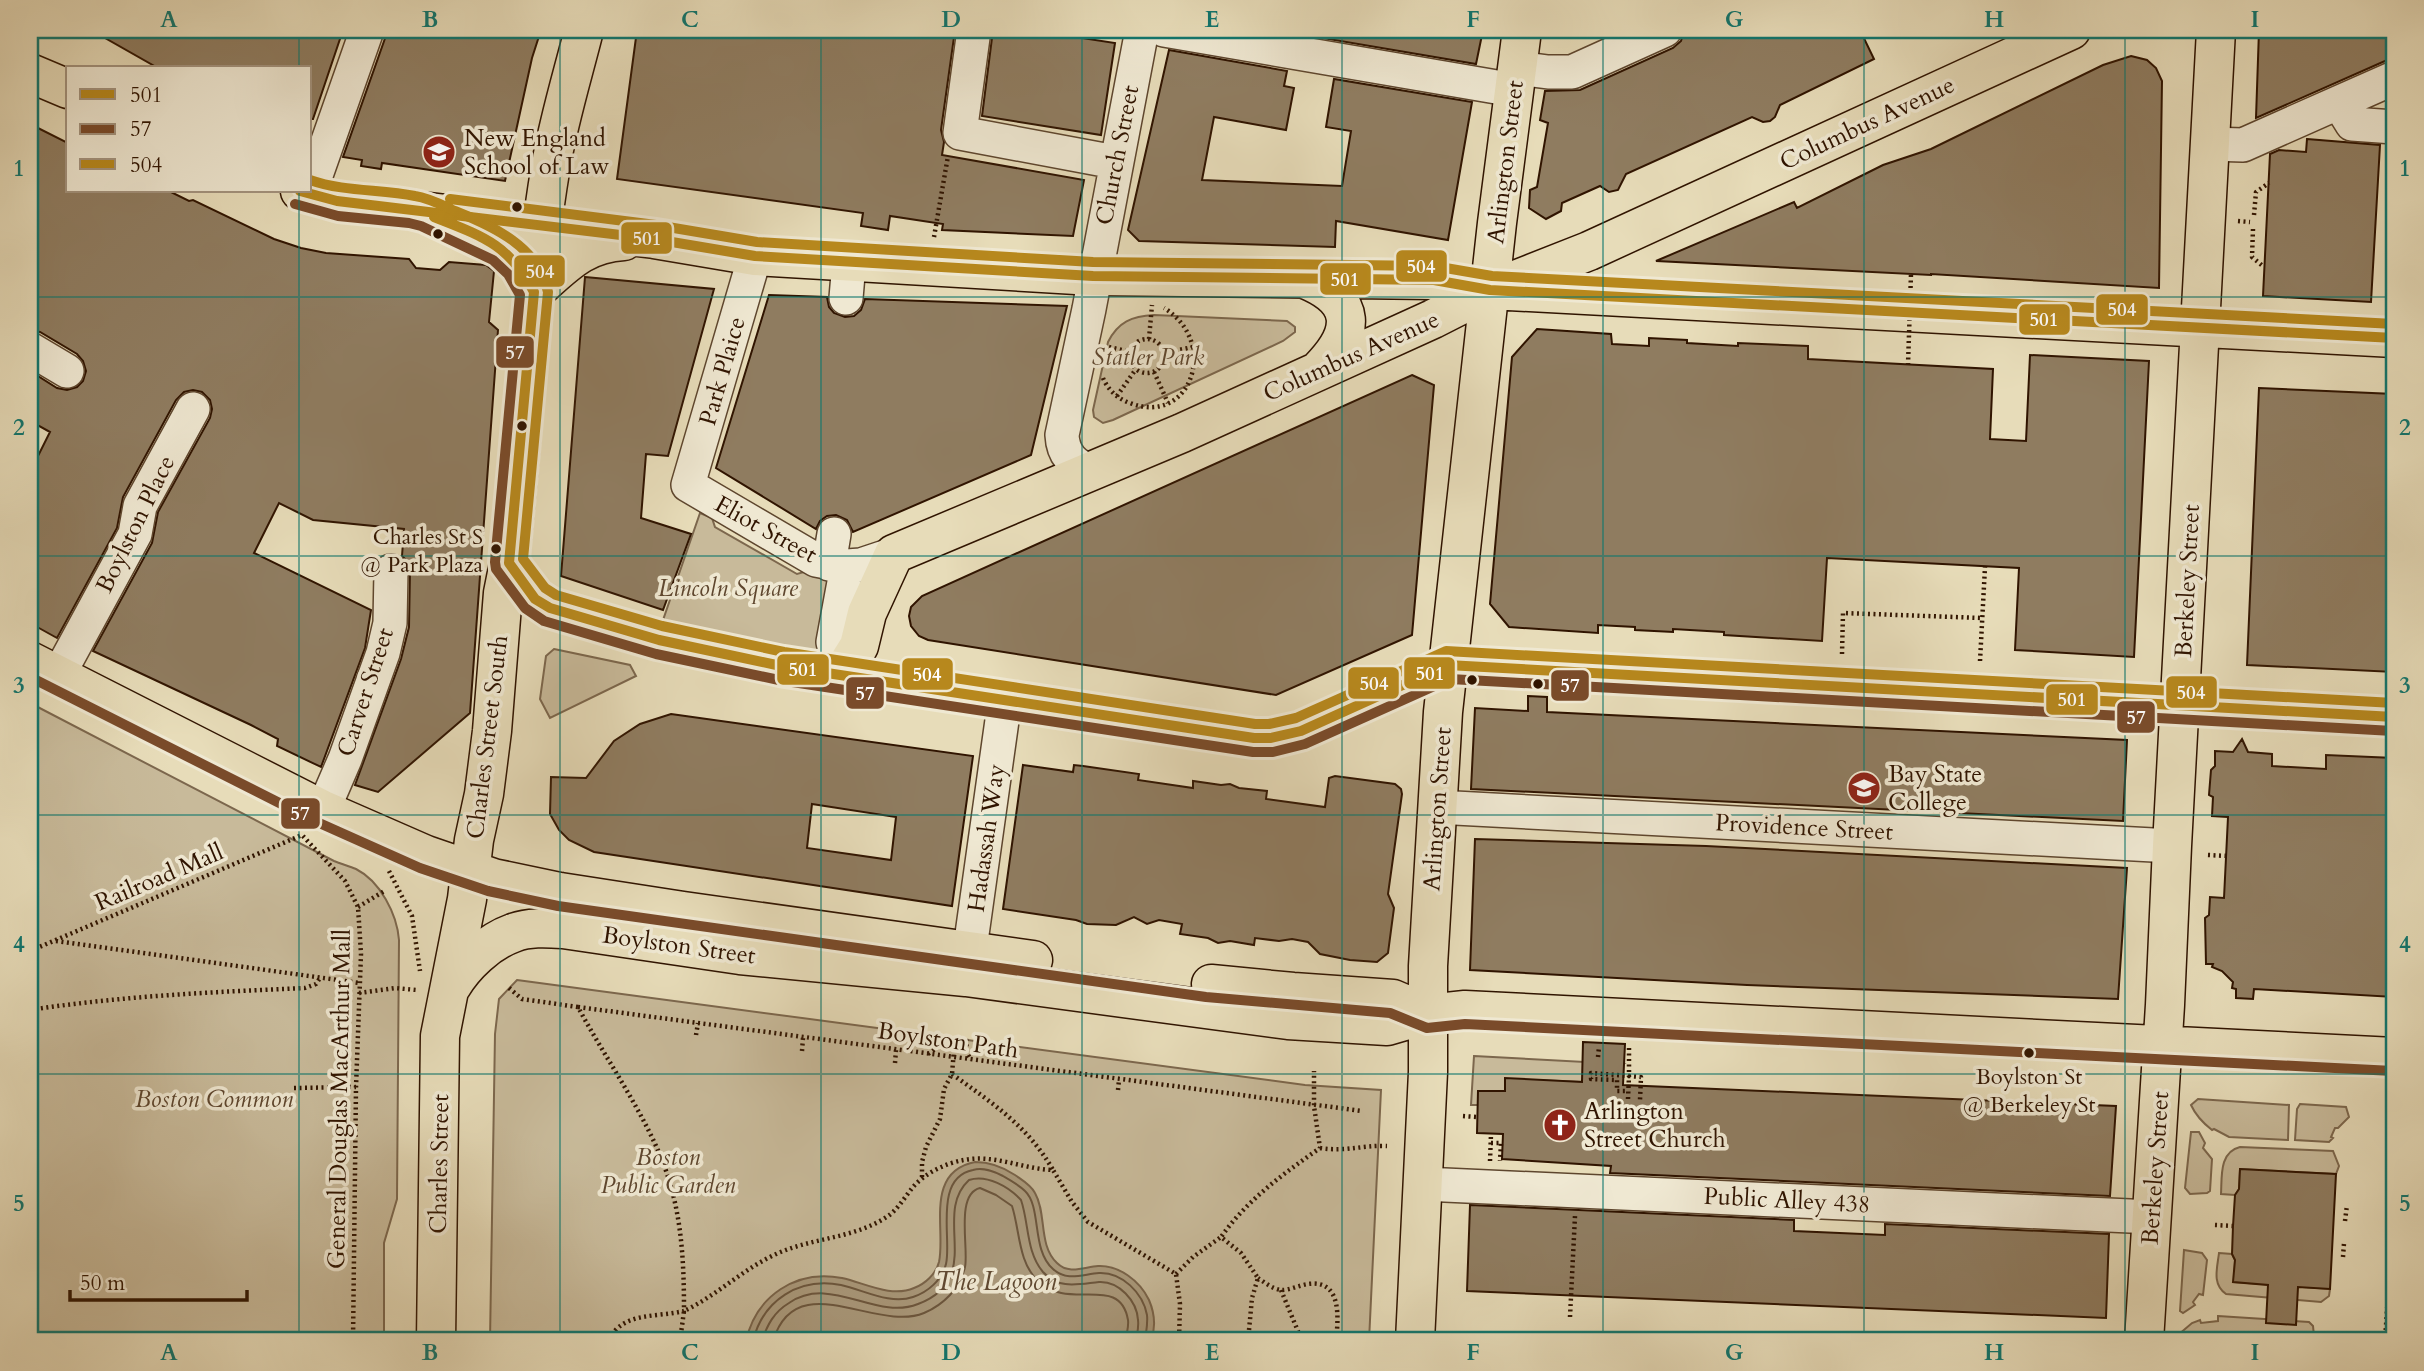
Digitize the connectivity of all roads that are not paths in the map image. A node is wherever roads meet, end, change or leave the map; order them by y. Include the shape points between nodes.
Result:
1 (367, 30) edge
2 (584, 30) edge
3 (974, 30) edge
4 (1142, 30) edge
5 (1164, 30) edge
6 (1522, 30) edge
7 (1665, 30) edge
8 (2071, 30) edge
9 (2216, 30) edge
10 (30, 73) edge
11 (2394, 78) edge
12 (1515, 79) junction
13 (66, 88) edge
14 (2339, 103) junction
15 (2394, 127) edge
16 (2209, 144) junction
17 (1115, 162) junction
18 (312, 175) edge
19 (305, 193) edge
20 (415, 209) junction
21 (543, 225) junction
22 (654, 239) junction
23 (755, 256) junction
24 (1093, 276) junction
25 (1305, 279) junction
26 (1490, 290) junction
27 (534, 292) junction
28 (2199, 327) junction
29 (2394, 338) edge
30 (30, 349) edge
31 (1319, 370) junction
32 (67, 371) dead end
33 (193, 409) dead end
34 (1093, 472) junction
35 (688, 485) joint
36 (894, 554) junction
37 (837, 555) junction
38 (509, 563) junction
39 (391, 571) dead end
40 (1447, 665) junction
41 (44, 669) edge
42 (841, 675) junction
43 (1005, 699) junction
44 (2181, 705) junction
45 (2394, 717) edge
46 (1436, 807) junction
47 (313, 823) junction
48 (2190, 851) junction
49 (470, 871) junction
50 (968, 963) junction
51 (430, 984) junction
52 (1428, 1014) junction
53 (2163, 1047) junction
54 (2394, 1057) edge
55 (1423, 1184) junction
56 (2152, 1217) junction
57 (436, 1341) edge
58 (1415, 1341) edge
59 (2144, 1341) edge

1 - 18 street
2 - 21 main road, Charles Street South via 552,163
3 - 17 street via 960,133
4 - 17 street, Church Street
5 - 12 street
6 - 12 main road, Arlington Street
7 - 12 street via 1572,72
8 - 26 main road, Columbus Avenue via 1589,251
9 - 16 main road, Berkeley Street
10 - 13 main road
11 - 14 street
12 - 26 main road, Arlington Street
14 - 15 street via 2352,124
14 - 16 street via 2243,145
16 - 28 main road, Berkeley Street
17 - 24 street, Church Street
19 - 20 main road
20 - 21 main road
20 - 27 main road via 498,246 520,265
21 - 22 main road
21 - 27 main road, Charles Street South
22 - 23 main road
22 - 27 main road via 591,247
23 - 24 main road via 848,280
23 - 35 street, Park Plaice
24 - 25 main road
24 - 34 street, Church Street via 1062,435 1067,455
25 - 26 main road via 1434,280
25 - 31 main road via 1336,296 1345,316 1341,341
26 - 28 main road
26 - 31 main road, Columbus Avenue
26 - 40 main road, Arlington Street
27 - 38 main road, Charles Street South
28 - 29 main road
28 - 44 main road, Berkeley Street
30 - 32 street
31 - 34 main road, Columbus Avenue
33 - 41 street, Boylston Place via 140,506 135,534
34 - 36 main road, Columbus Avenue
35 - 37 street, Eliot Street via 816,560
36 - 37 street, Columbus Avenue via 861,565
36 - 42 main road via 867,613 859,646
37 - 42 street via 833,642
38 - 42 main road via 535,600 562,612 688,646
38 - 49 main road, Charles Street South via 492,732
39 - 47 street, Carver Street via 390,623 383,653
40 - 43 main road via 1301,731 1271,738
40 - 44 main road
40 - 46 main road, Arlington Street
41 - 47 main road, Boylston Street
42 - 43 main road
43 - 50 street, Hadassah Way
44 - 45 main road
44 - 48 main road, Berkeley Street
46 - 48 street, Providence Street
46 - 52 main road, Arlington Street
47 - 49 main road, Boylston Street via 368,830
48 - 53 main road, Berkeley Street
49 - 50 main road, Boylston Street via 516,884
49 - 51 main road, Charles Street South
50 - 51 main road, Boylston Street via 740,955 540,928 511,933
50 - 52 main road, Boylston Street via 1288,1020 1361,1011 1387,1026
51 - 57 main road, Charles Street via 440,1036
52 - 53 main road, Boylston Street via 1465,1010
52 - 55 main road, Arlington Street
53 - 54 main road, Boylston Street
53 - 56 main road, Berkeley Street
55 - 56 street, Public Alley 438
55 - 58 main road, Arlington Street
56 - 59 main road, Berkeley Street

